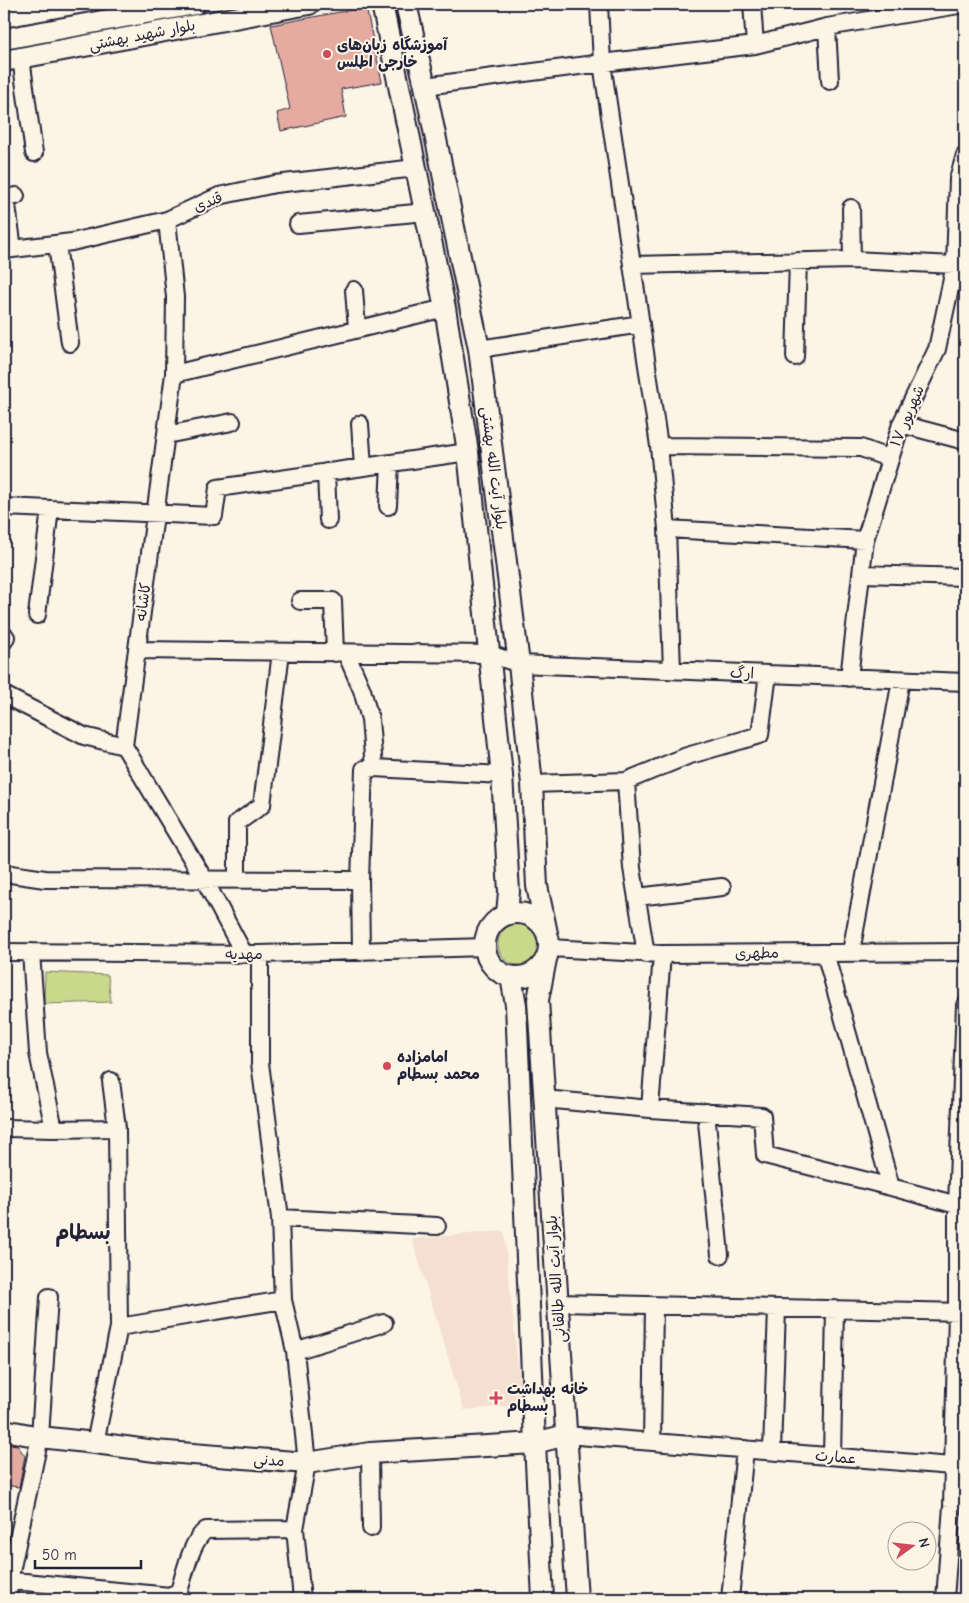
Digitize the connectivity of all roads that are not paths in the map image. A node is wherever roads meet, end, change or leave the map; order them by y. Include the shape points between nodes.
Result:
1 (195, 4) edge
2 (309, 4) edge
3 (382, 4) edge
4 (406, 4) edge
5 (599, 4) edge
6 (752, 4) edge
7 (965, 4) edge
8 (885, 11) edge
9 (827, 27) junction
10 (4, 39) edge
11 (756, 45) junction
12 (13, 59) edge
13 (602, 63) junction
14 (830, 81) dead end
15 (426, 86) junction
16 (34, 153) dead end
17 (965, 155) edge
18 (416, 168) junction
19 (16, 196) dead end
20 (851, 208) dead end
21 (426, 212) junction
22 (167, 220) junction
23 (298, 224) dead end
24 (57, 244) junction
25 (8, 249) edge
26 (852, 260) junction
27 (798, 261) junction
28 (632, 264) junction
29 (955, 265) junction
30 (354, 290) dead end
31 (445, 308) junction
32 (641, 324) junction
33 (357, 329) junction
34 (70, 343) dead end
35 (479, 349) junction
36 (796, 357) dead end
37 (174, 374) junction
38 (232, 422) dead end
39 (360, 424) dead end
40 (901, 424) junction
41 (166, 435) junction
42 (965, 441) edge
43 (659, 446) junction
44 (468, 452) junction
45 (890, 459) junction
46 (390, 463) junction
47 (363, 467) junction
48 (326, 472) junction
49 (388, 506) dead end
50 (4, 507) edge
51 (50, 509) junction
52 (155, 513) junction
53 (328, 520) dead end
54 (667, 529) junction
55 (865, 540) junction
56 (862, 574) junction
57 (965, 577) edge
58 (300, 601) dead end
59 (36, 615) dead end
60 (137, 650) junction
61 (281, 652) junction
62 (340, 653) junction
63 (490, 654) junction
64 (519, 664) junction
65 (672, 670) junction
66 (768, 674) junction
67 (849, 678) junction
68 (901, 680) junction
69 (965, 682) edge
70 (4, 695) edge
71 (124, 746) junction
72 (374, 768) junction
73 (502, 775) junction
74 (626, 781) junction
75 (532, 784) junction
76 (4, 873) edge
77 (204, 879) junction
78 (237, 879) junction
79 (360, 880) junction
80 (722, 887) dead end
81 (637, 898) junction
82 (507, 914) junction
83 (485, 947) junction
84 (548, 948) junction
85 (4, 952) edge
86 (31, 952) junction
87 (361, 952) junction
88 (851, 952) junction
89 (965, 952) edge
90 (825, 953) junction
91 (252, 954) junction
92 (646, 954) junction
93 (662, 954) junction
94 (511, 977) junction
95 (965, 1005) edge
96 (111, 1081) dead end
97 (544, 1099) junction
98 (650, 1108) junction
99 (706, 1112) junction
100 (4, 1128) edge
101 (117, 1128) junction
102 (54, 1129) junction
103 (963, 1137) edge
104 (891, 1187) junction
105 (957, 1205) junction
106 (280, 1218) junction
107 (437, 1226) dead end
108 (720, 1254) dead end
109 (50, 1296) dead end
110 (283, 1300) junction
111 (558, 1303) junction
112 (654, 1306) junction
113 (777, 1308) junction
114 (834, 1310) junction
115 (961, 1312) edge
116 (384, 1323) dead end
117 (119, 1327) junction
118 (295, 1352) junction
119 (4, 1430) edge
120 (566, 1436) junction
121 (40, 1437) junction
122 (95, 1442) junction
123 (652, 1442) junction
124 (535, 1443) junction
125 (745, 1449) junction
126 (772, 1451) junction
127 (370, 1453) junction
128 (832, 1456) junction
129 (307, 1463) junction
130 (952, 1466) junction
131 (958, 1507) edge
132 (371, 1528) dead end
133 (295, 1529) junction
134 (6, 1581) edge
135 (8, 1599) edge
136 (302, 1599) edge
137 (543, 1599) edge
138 (577, 1599) edge
139 (730, 1599) edge
140 (945, 1599) edge

1 - 10 street, بلوار شهید بهشتی
2 - 12 street, بلوار شهید بهشتی
3 - 18 street, بلوار آیت الله بهشتی
4 - 15 street, بلوار آیت الله بهشتی
5 - 13 street
6 - 11 street
7 - 8 street
8 - 9 street
9 - 11 street
9 - 14 street
11 - 13 street
12 - 16 street
13 - 15 street
13 - 28 street
15 - 35 street, بلوار آیت الله بهشتی
17 - 29 street, ۱۷ شهریور via 958,179
18 - 21 street, بلوار آیت الله بهشتی
18 - 22 street, قندی via 275,184 219,196
19 - 25 street via 6,198
20 - 26 street
21 - 23 street
21 - 31 street, بلوار آیت الله بهشتی
22 - 24 street, قندی
22 - 37 street, کاشانه via 175,297
24 - 25 street, قندی
24 - 34 street
26 - 27 street
26 - 29 street
27 - 28 street
27 - 36 street
28 - 32 street
29 - 40 street, ۱۷ شهریور via 937,348
30 - 33 street
31 - 33 street
31 - 44 street, بلوار آیت الله بهشتی
32 - 35 street
32 - 43 street
33 - 37 street
35 - 64 street, بلوار آیت الله بهشتی
37 - 41 street, کاشانه
38 - 41 street
39 - 47 street
40 - 42 street
40 - 45 street, ۱۷ شهریور
41 - 52 street, کاشانه
43 - 45 street via 861,448
43 - 54 street
44 - 46 street
44 - 63 street, بلوار آیت الله بهشتی
45 - 55 street, ۱۷ شهریور
46 - 47 street
46 - 49 street
47 - 48 street
48 - 52 street via 218,488 214,516
48 - 53 street
50 - 51 street
51 - 52 street
51 - 59 street
52 - 60 street, کاشانه
54 - 55 street
54 - 65 street
55 - 56 street, ۱۷ شهریور
56 - 57 street
56 - 67 street, ۱۷ شهریور
58 - 62 street via 333,601
60 - 61 street, ارگ
60 - 71 street, کاشانه
61 - 62 street, ارگ
61 - 78 street via 262,804 238,823
62 - 63 street, ارگ
62 - 72 street via 362,690 370,719
63 - 64 street, ارگ
63 - 73 street, بلوار آیت الله بهشتی
64 - 65 street, ارگ
64 - 75 street, بلوار آیت الله بهشتی
65 - 66 street, ارگ
66 - 67 street, ارگ
66 - 74 street via 760,735 687,756
67 - 68 street, ارگ
68 - 69 street, ارگ
68 - 88 street
70 - 71 street via 84,736
71 - 77 street
72 - 73 street
72 - 79 street via 364,769
73 - 82 street, بلوار آیت الله بهشتی via 509,892
74 - 75 street
74 - 81 street
75 - 84 street, بلوار آیت الله بهشتی via 537,886
76 - 77 street via 45,879
77 - 78 street
77 - 91 street
78 - 79 street
79 - 87 street
80 - 81 street
81 - 92 street
82 - 83 street via 490,927
82 - 84 street via 528,915 540,924
83 - 87 street, مهدیه
83 - 94 street via 493,967
84 - 92 street, مطهری
84 - 94 street via 540,968 532,974
84 - 97 street, بلوار آیت الله طالقانی via 538,1000
85 - 86 street, مهدیه
86 - 91 street, مهدیه
86 - 102 street via 38,1053
87 - 91 street, مهدیه
88 - 89 street, مطهری
88 - 90 street, مطهری
90 - 93 street, مطهری
90 - 104 street
91 - 106 street via 260,1063
92 - 93 street, مطهری
93 - 98 street
94 - 124 street, بلوار آیت الله طالقانی via 516,1005
95 - 103 street
96 - 101 street
97 - 98 street
97 - 111 street, بلوار آیت الله طالقانی
98 - 99 street
99 - 104 street via 762,1116 765,1155
99 - 108 street
100 - 102 street
101 - 102 street
101 - 117 street
103 - 105 street
104 - 105 street
105 - 115 street
106 - 107 street
106 - 110 street
109 - 121 street
110 - 117 street
110 - 118 street
111 - 112 street
111 - 120 street, بلوار آیت الله طالقانی
112 - 113 street
112 - 123 street
113 - 114 street
113 - 126 street
114 - 115 street
114 - 128 street
115 - 130 street
116 - 118 street
117 - 122 street
118 - 129 street
119 - 121 street, مدنی
120 - 123 street, عمارت
120 - 124 street, مدنی
120 - 138 street, بلوار آیت الله طالقانی
121 - 122 street, مدنی
121 - 134 street
122 - 129 street, مدنی via 155,1451
123 - 125 street, عمارت
124 - 127 street, مدنی
124 - 137 street, بلوار آیت الله طالقانی
125 - 126 street, عمارت
125 - 139 street
126 - 128 street, عمارت
127 - 129 street, مدنی
127 - 132 street
128 - 130 street, عمارت
129 - 133 street
130 - 131 street
131 - 140 street
133 - 134 street via 206,1530 195,1543 179,1591 170,1596
133 - 136 street
134 - 135 street

